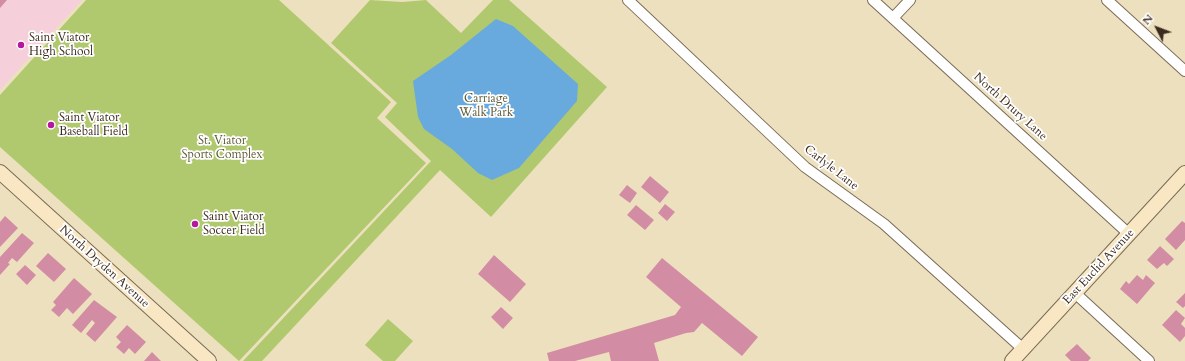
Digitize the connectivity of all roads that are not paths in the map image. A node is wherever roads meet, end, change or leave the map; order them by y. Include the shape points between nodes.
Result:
1 (628, 0) edge
2 (873, 0) edge
3 (910, 0) edge
4 (1107, 0) edge
5 (893, 18) junction
6 (1185, 71) edge
7 (0, 172) edge
8 (1185, 173) edge
9 (1129, 234) junction
10 (1075, 293) junction
11 (1023, 349) junction
12 (209, 361) edge
13 (1012, 361) edge
14 (1149, 361) edge

1 - 11 street, Carlyle Lane via 805,167 884,224
2 - 5 street, North Drury Lane
3 - 5 street
4 - 6 street
5 - 9 street, North Drury Lane
7 - 12 street, North Dryden Avenue
8 - 9 street, East Euclid Avenue
9 - 10 street, East Euclid Avenue
10 - 11 street, East Euclid Avenue
10 - 14 street
11 - 13 street, East Euclid Avenue

